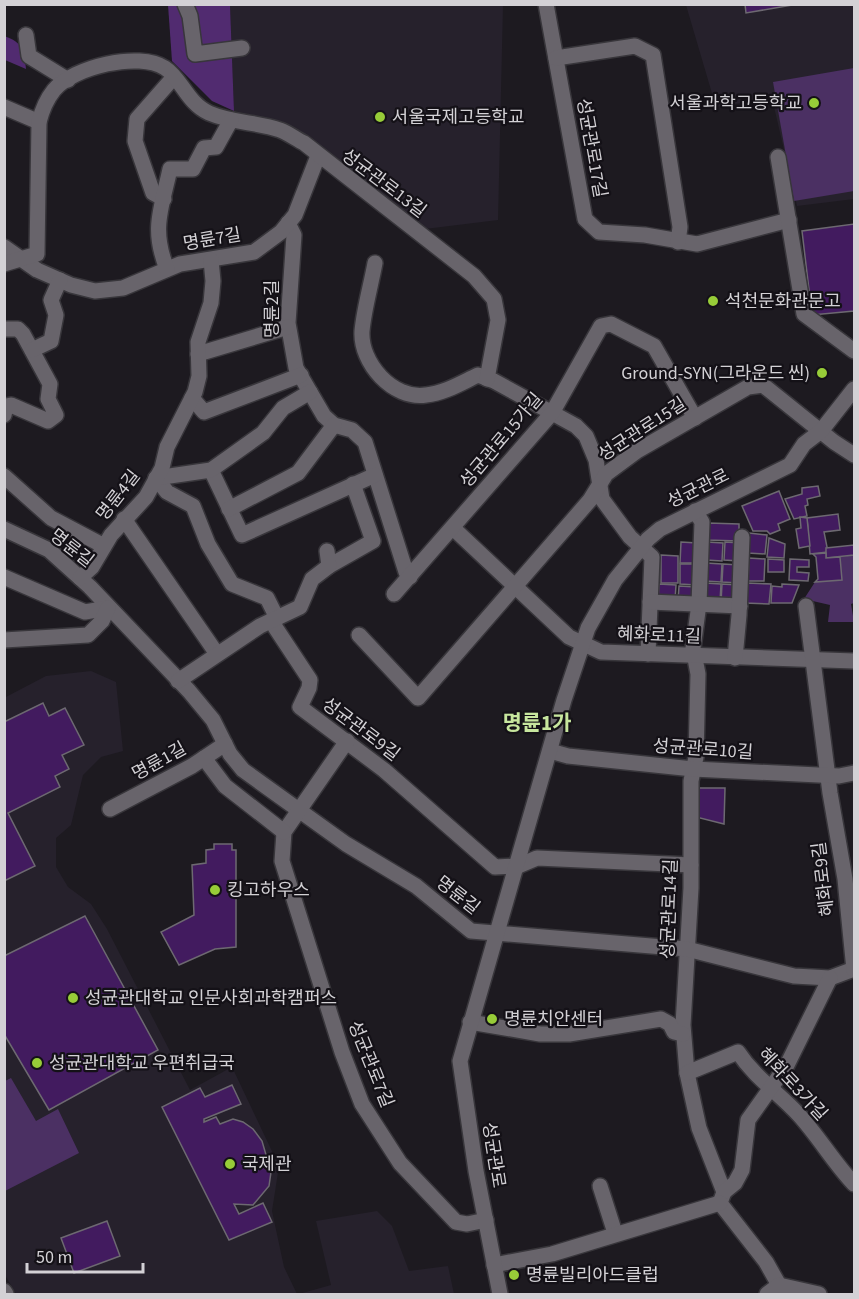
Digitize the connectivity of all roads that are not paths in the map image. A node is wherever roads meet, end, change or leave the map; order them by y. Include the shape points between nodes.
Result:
1 (185, 4) edge
2 (546, 4) edge
3 (26, 35) dead end
4 (242, 48) dead end
5 (556, 58) junction
6 (173, 78) junction
7 (68, 80) junction
8 (4, 107) edge
9 (231, 120) junction
10 (39, 122) junction
11 (318, 156) junction
12 (778, 157) dead end
13 (164, 199) junction
14 (789, 220) junction
15 (288, 223) junction
16 (678, 242) junction
17 (4, 247) edge
18 (23, 260) junction
19 (211, 260) junction
20 (375, 263) dead end
21 (4, 264) edge
22 (167, 269) junction
23 (60, 280) junction
24 (288, 327) junction
25 (4, 329) edge
26 (32, 350) junction
27 (855, 351) edge
28 (198, 354) junction
29 (301, 375) junction
30 (487, 379) junction
31 (855, 389) edge
32 (310, 392) junction
33 (192, 398) junction
34 (552, 413) junction
35 (4, 415) edge
36 (695, 418) junction
37 (334, 425) junction
38 (821, 430) junction
39 (855, 455) edge
40 (211, 470) junction
41 (375, 475) junction
42 (4, 476) edge
43 (156, 478) junction
44 (599, 482) junction
45 (353, 484) junction
46 (229, 509) junction
47 (695, 511) junction
48 (124, 519) junction
49 (453, 528) junction
50 (4, 530) edge
51 (742, 537) dead end
52 (104, 546) junction
53 (641, 547) junction
54 (4, 577) edge
55 (410, 577) junction
56 (80, 578) junction
57 (515, 586) junction
58 (394, 594) dead end
59 (650, 602) junction
60 (699, 604) junction
61 (740, 606) junction
62 (806, 606) dead end
63 (108, 608) junction
64 (274, 619) junction
65 (359, 635) dead end
66 (4, 640) edge
67 (583, 645) junction
68 (217, 654) junction
69 (648, 654) junction
70 (695, 656) junction
71 (735, 658) junction
72 (813, 660) junction
73 (855, 661) edge
74 (178, 681) junction
75 (347, 741) junction
76 (225, 744) junction
77 (550, 751) junction
78 (204, 758) junction
79 (693, 769) junction
80 (855, 773) edge
81 (828, 775) junction
82 (110, 809) dead end
83 (299, 811) junction
84 (284, 832) junction
85 (691, 865) junction
86 (518, 866) junction
87 (850, 878) edge
88 (495, 933) junction
89 (687, 949) junction
90 (854, 970) edge
91 (830, 978) junction
92 (470, 1022) junction
93 (683, 1034) junction
94 (687, 1073) junction
95 (770, 1090) junction
96 (855, 1184) edge
97 (600, 1186) dead end
98 (722, 1198) junction
99 (486, 1220) junction
100 (615, 1233) junction
101 (494, 1265) junction
102 (773, 1290) edge
103 (500, 1294) edge
104 (819, 1294) edge

1 - 4 street via 195,54
2 - 5 street, 성균관로17길
3 - 7 street via 29,56
5 - 16 street, 성균관로17길 via 585,219 599,232
5 - 16 street via 635,46 653,55 680,227
6 - 7 street, 성균관로13길 via 165,68 139,60 108,64
6 - 9 street, 성균관로13길 via 200,109
6 - 13 street via 137,119 135,141 153,193
7 - 10 street, 성균관로13길 via 55,88 42,108
8 - 10 street
9 - 11 street, 성균관로13길 via 280,130
9 - 13 street, 명륜7길 via 216,147 204,148 193,169 170,169
10 - 18 street via 37,254
11 - 15 street, 명륜7길 via 295,215
11 - 30 street, 성균관로13길 via 474,276 494,299 498,320
12 - 14 street
13 - 22 street, 명륜7길 via 157,232
14 - 16 street, 성균관로17길 via 697,244
14 - 27 street via 804,314
15 - 19 street, 명륜7길 via 254,252
15 - 24 street, 명륜2길 via 294,235
17 - 18 street, 명륜7길
18 - 21 street
18 - 23 street, 명륜7길
19 - 22 street, 명륜7길
19 - 28 street, 명륜4길 via 211,303
20 - 30 street via 362,333 369,361 381,379 399,391 424,396 448,390 478,375
22 - 23 street, 명륜7길 via 123,288 95,291
23 - 26 street via 52,291 56,315 51,341
24 - 28 street
24 - 29 street, 명륜2길
25 - 26 street via 18,329
26 - 35 street via 50,384 48,399 57,415 48,421 11,405 6,406
28 - 33 street, 명륜4길 via 199,376
29 - 32 street, 명륜2길
29 - 33 street via 204,412
30 - 34 street
31 - 38 street, 성균관로
32 - 37 street, 명륜2길
32 - 40 street via 283,408 263,433
33 - 43 street, 명륜4길 via 166,447
34 - 36 street, 성균관로15가길 via 601,326 611,324 654,345
34 - 44 street via 586,436 596,460
34 - 49 street, 성균관로15가길
36 - 38 street, 성균관로15길 via 748,387 763,385
36 - 44 street, 성균관로15길 via 636,451
37 - 41 street, 명륜2길 via 352,430 365,442
37 - 46 street via 298,473
38 - 39 street, 성균관로15길
38 - 47 street, 성균관로 via 804,444 790,465
40 - 43 street
40 - 46 street
41 - 45 street
41 - 55 street, 명륜2길
42 - 52 street via 51,518
43 - 48 street, 명륜4길 via 146,497
43 - 64 street, 성균관로9길 via 167,492 194,506 208,544 232,584 267,598
44 - 53 street via 602,499
44 - 57 street, 성균관로15길 via 590,500
45 - 46 street via 242,535
45 - 64 street via 373,541 328,559 312,579 300,607
47 - 53 street, 성균관로 via 660,529
47 - 60 street, 성균관로14길 via 702,522
48 - 52 street, 명륜4길
48 - 68 street
49 - 55 street, 성균관로15가길
49 - 57 street
50 - 56 street, 명륜길 via 49,550
51 - 61 street
52 - 56 street, 명륜4길
53 - 59 street via 652,557
53 - 67 street, 성균관로 via 605,595
54 - 63 street via 85,612
55 - 58 street, 성균관로15가길
56 - 63 street, 명륜길
57 - 65 street, 성균관로15길 via 418,698
57 - 67 street via 569,637
59 - 60 street
59 - 69 street
60 - 61 street
60 - 70 street, 성균관로14길
61 - 71 street
62 - 72 street, 혜화로9길
63 - 66 street via 88,635
63 - 74 street, 명륜길
64 - 68 street
64 - 75 street, 성균관로9길 via 275,627 310,680 300,707
67 - 69 street, 혜화로11길 via 601,652
67 - 77 street, 성균관로
68 - 74 street
69 - 70 street, 혜화로11길
70 - 71 street, 혜화로11길
70 - 79 street, 성균관로14길
71 - 72 street, 혜화로11길
72 - 73 street, 혜화로11길
72 - 81 street, 혜화로9길
74 - 76 street, 명륜길 via 213,720
75 - 83 street
75 - 86 street, 성균관로9길 via 495,867
76 - 78 street, 명륜1길
76 - 83 street, 명륜길 via 243,770
77 - 79 street, 성균관로10길
77 - 86 street, 성균관로
78 - 82 street, 명륜1길
78 - 84 street via 225,786
79 - 81 street, 성균관로10길
79 - 85 street, 성균관로14길
80 - 81 street, 성균관로10길
81 - 87 street, 혜화로9길
83 - 84 street
83 - 88 street, 명륜길 via 416,886 471,931
84 - 99 street, 성균관로7길 via 282,861 362,1104 400,1163 456,1222
85 - 86 street via 537,858
85 - 89 street, 성균관로14길
86 - 88 street, 성균관로
87 - 90 street, 혜화로9길
88 - 89 street, 명륜길
88 - 92 street, 성균관로
89 - 91 street, 명륜길 via 794,976
89 - 93 street, 성균관로14길
90 - 91 street, 혜화로9길
91 - 95 street via 810,1022
92 - 93 street via 540,1034 569,1034 661,1019 674,1032
92 - 99 street, 성균관로 via 460,1061
93 - 94 street, 성균관로14길
94 - 95 street, 혜화로3가길 via 738,1052
94 - 98 street, 성균관로14길 via 699,1128
95 - 96 street, 혜화로3가길 via 799,1115
95 - 98 street via 748,1120 742,1170
97 - 100 street
98 - 100 street
98 - 102 street, 성균관로14길 via 765,1262
99 - 101 street, 성균관로
100 - 101 street via 552,1254
101 - 103 street, 성균관로
102 - 104 street

